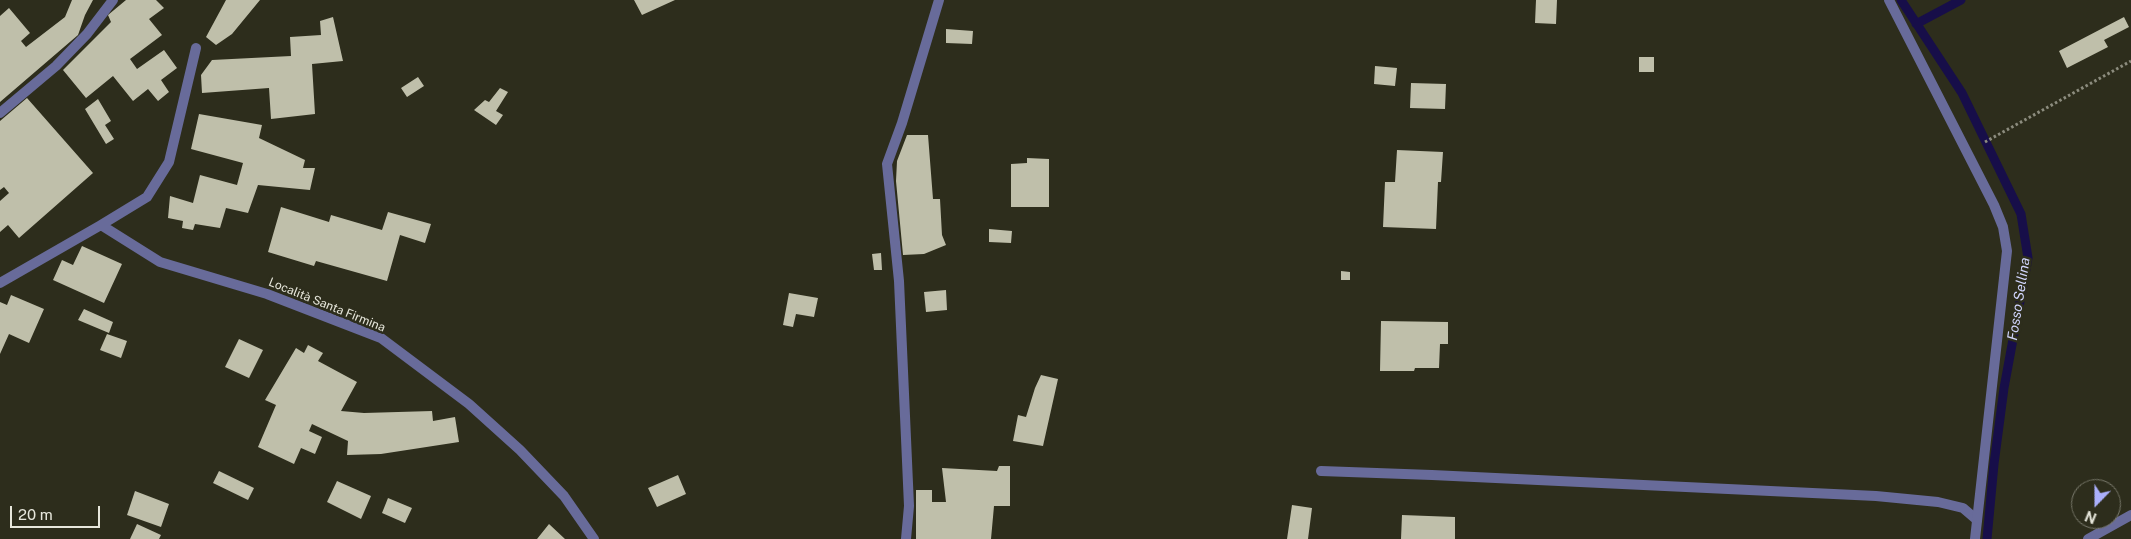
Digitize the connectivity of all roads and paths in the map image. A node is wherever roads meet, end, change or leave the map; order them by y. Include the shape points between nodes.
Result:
1 (113, 0) edge
2 (939, 0) edge
3 (1889, 0) edge
4 (196, 48) dead end
5 (2131, 61) edge
6 (0, 113) edge
7 (1966, 152) junction
8 (101, 225) junction
9 (1, 281) edge
10 (1321, 472) dead end
11 (2131, 515) edge
12 (1977, 520) junction
13 (594, 539) edge
14 (906, 539) edge
15 (1975, 539) edge
16 (2088, 539) edge

1 - 6 street via 88,34
2 - 14 street via 887,164 899,281 909,506
3 - 7 street
4 - 8 street via 169,162 147,197
5 - 7 path
7 - 12 street via 2003,227 2007,251
8 - 9 street
8 - 13 street, Località Santa Firmina via 160,262 268,294 380,338 468,404 520,450 564,496
10 - 12 street via 1876,496 1938,502 1963,508
11 - 16 street
12 - 15 street

